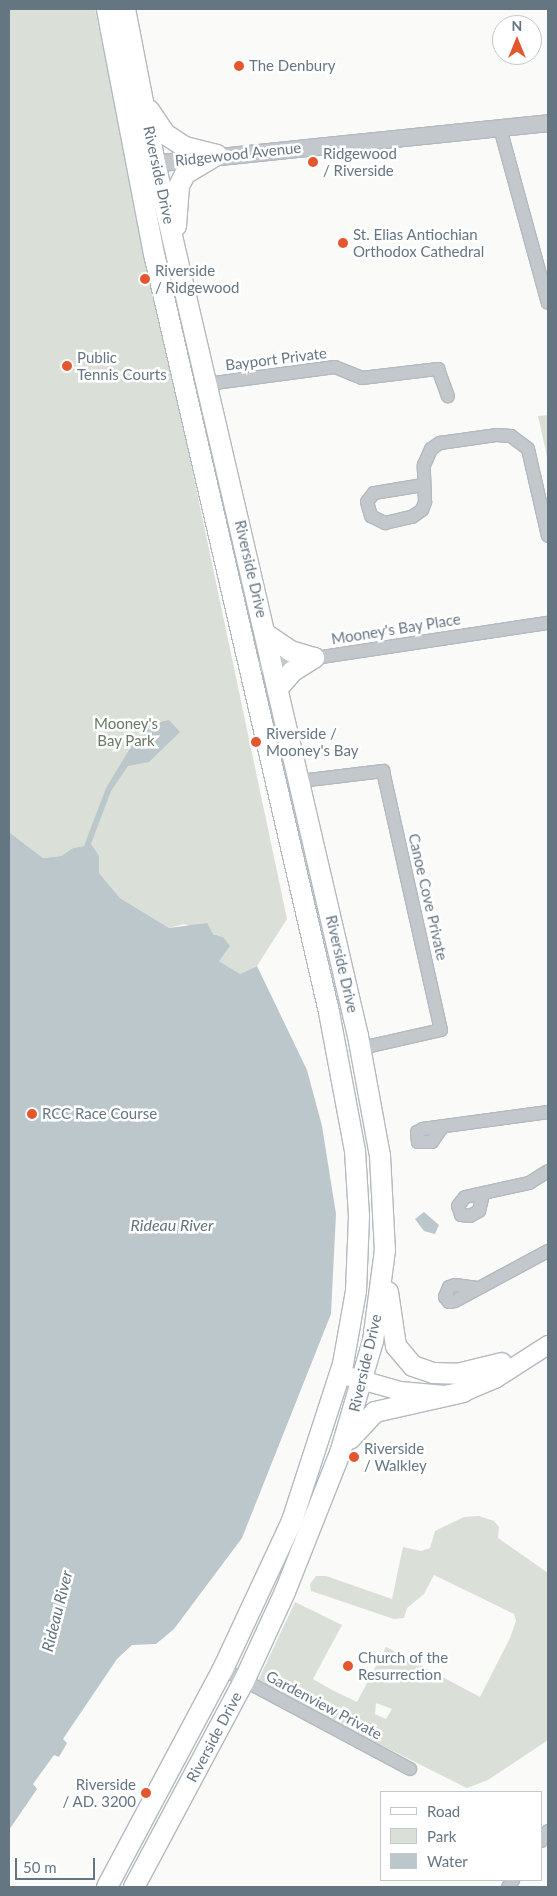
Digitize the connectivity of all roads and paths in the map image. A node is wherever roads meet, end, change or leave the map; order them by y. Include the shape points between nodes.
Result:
1 (107, 9) edge
2 (125, 9) edge
3 (145, 104) junction
4 (548, 123) edge
5 (500, 128) junction
6 (217, 156) junction
7 (146, 164) junction
8 (174, 243) junction
9 (548, 304) edge
10 (207, 384) junction
11 (448, 396) dead end
12 (423, 484) junction
13 (548, 536) edge
14 (548, 623) edge
15 (267, 635) junction
16 (314, 658) junction
17 (273, 664) junction
18 (249, 668) junction
19 (278, 688) junction
20 (300, 781) junction
21 (361, 1048) junction
22 (548, 1112) edge
23 (443, 1126) dead end
24 (548, 1171) edge
25 (483, 1194) dead end
26 (385, 1250) junction
27 (548, 1251) edge
28 (477, 1288) dead end
29 (548, 1339) edge
30 (548, 1345) edge
31 (502, 1363) junction
32 (342, 1369) junction
33 (365, 1375) junction
34 (464, 1392) junction
35 (340, 1453) junction
36 (223, 1670) junction
37 (244, 1680) junction
38 (410, 1770) dead end
39 (107, 1887) edge
40 (134, 1887) edge

1 - 7 main road, Riverside Drive
2 - 3 main road, Riverside Drive
3 - 6 main road via 166,134 185,146
3 - 7 main road, Riverside Drive
4 - 5 street, Ridgewood Avenue
5 - 6 street, Ridgewood Avenue
5 - 9 street
6 - 7 street, Ridgewood Avenue
6 - 8 main road via 185,174 180,186
7 - 8 main road, Riverside Drive
7 - 18 main road, Riverside Drive via 154,254
8 - 10 main road, Riverside Drive
10 - 11 street, Bayport Private via 335,367 362,378 438,369
10 - 15 main road, Riverside Drive
12 - 12 street via 424,507 412,517 385,523 371,516 367,502 374,493
12 - 13 street via 426,458 440,442 511,436 528,449
14 - 16 street, Mooney's Bay Place
15 - 16 main road via 291,651
15 - 17 main road, Riverside Drive
16 - 17 street, Mooney's Bay Place
16 - 19 main road via 293,672
17 - 18 street, Mooney's Bay Place
17 - 19 main road, Riverside Drive
18 - 32 main road, Riverside Drive via 330,1012 355,1151 358,1261
19 - 20 main road, Riverside Drive
20 - 21 main road, Riverside Drive
20 - 21 street, Canoe Cove Private via 383,771 441,1030
21 - 26 main road, Riverside Drive via 380,1156
22 - 23 street
24 - 25 street via 529,1183
26 - 31 main road via 391,1329 396,1346 409,1362 418,1369 443,1374 465,1373
26 - 33 main road, Riverside Drive
27 - 28 street
29 - 31 main road
30 - 34 main road via 495,1379
31 - 33 main road via 469,1379 439,1385
32 - 33 main road
32 - 36 main road, Riverside Drive via 292,1521
33 - 34 main road via 417,1394
33 - 35 main road, Riverside Drive
34 - 35 main road via 375,1412
35 - 37 main road, Riverside Drive via 284,1592
36 - 37 street, Gardenview Private
36 - 39 main road, Riverside Drive
37 - 38 street, Gardenview Private
37 - 40 main road, Riverside Drive

